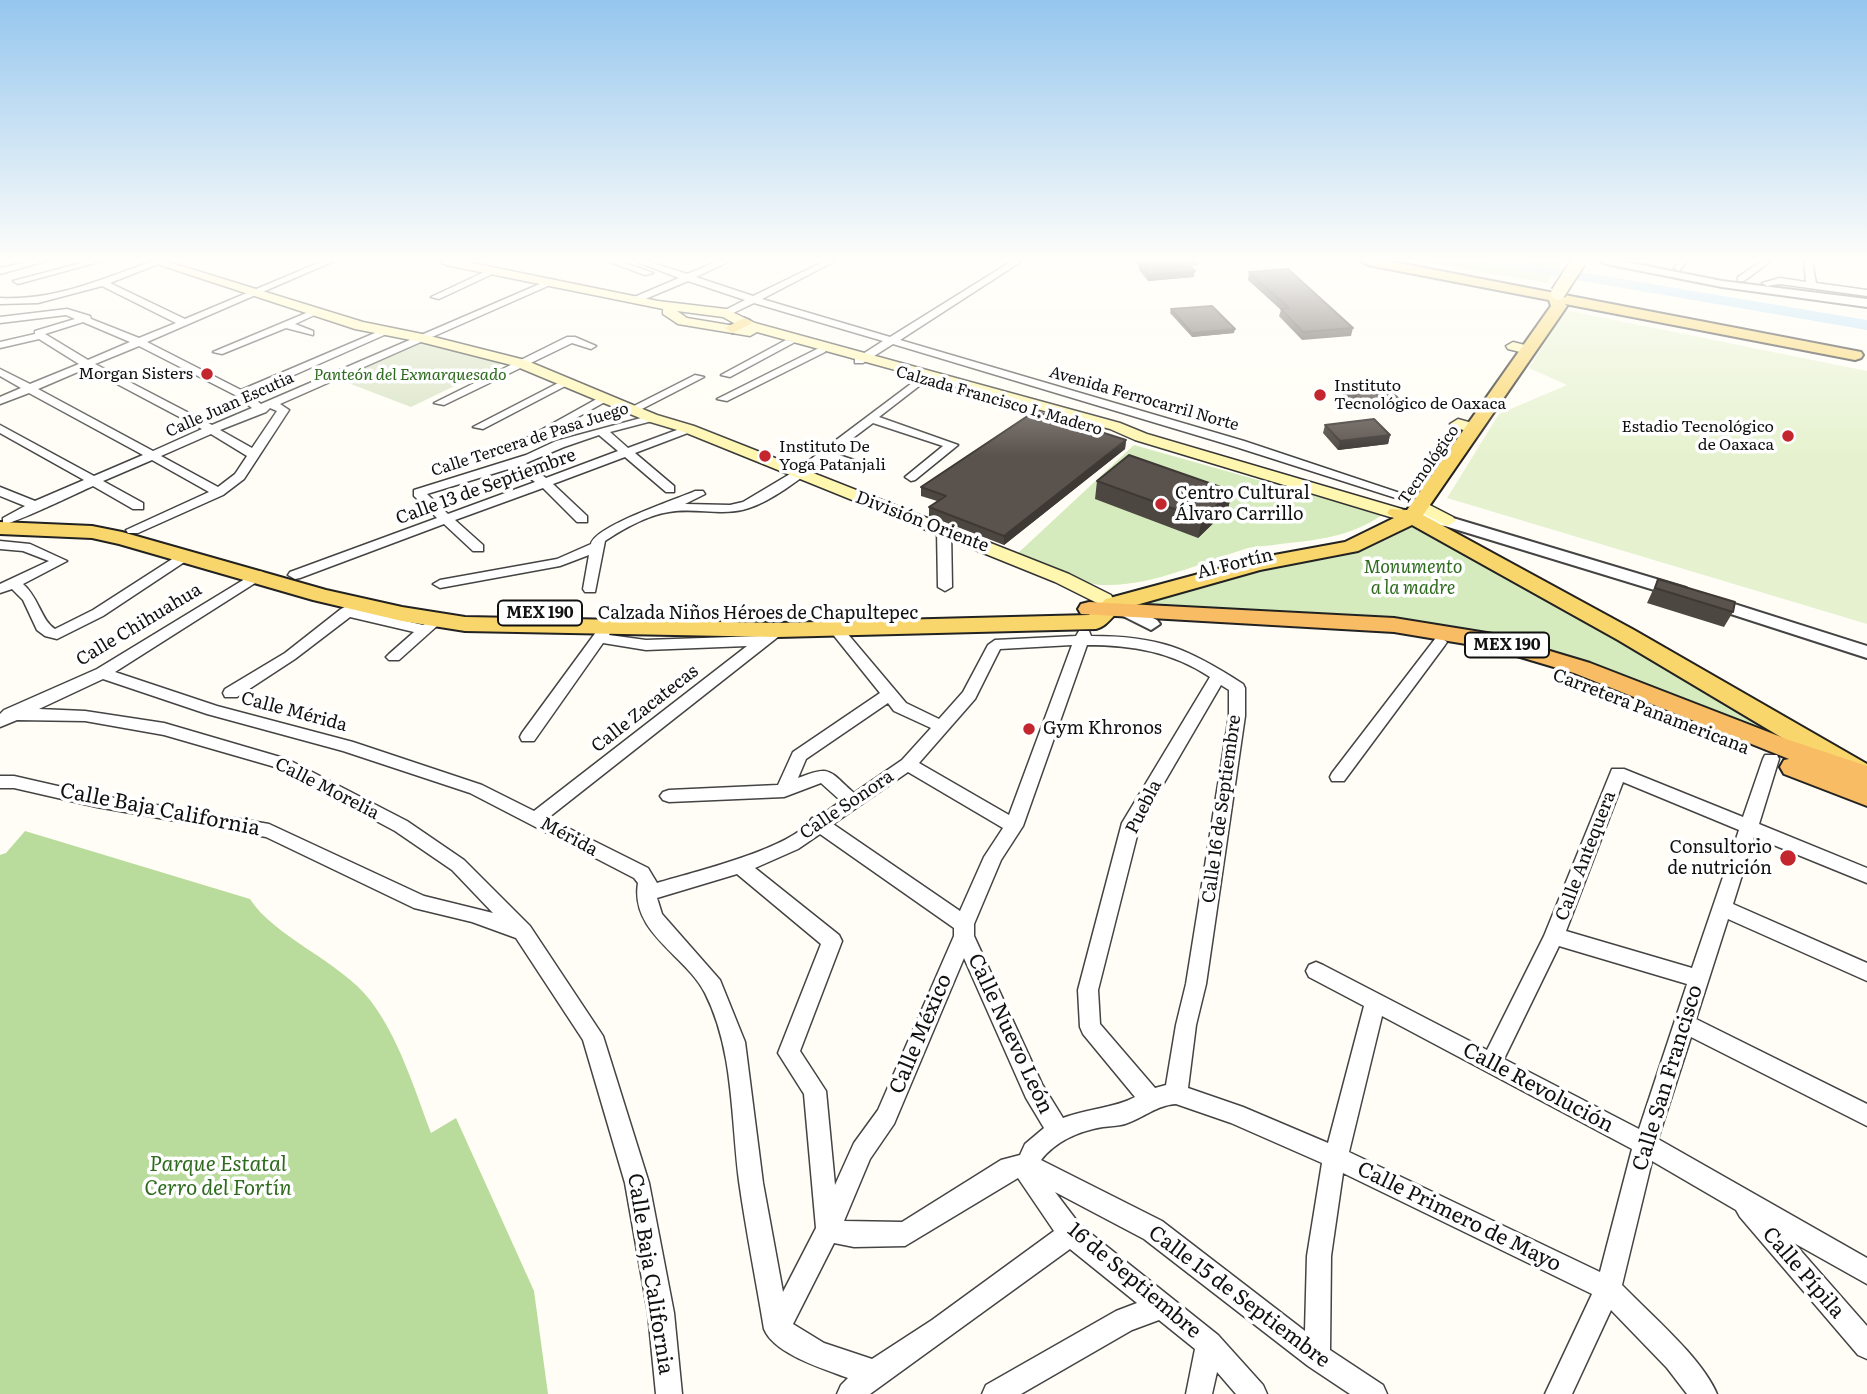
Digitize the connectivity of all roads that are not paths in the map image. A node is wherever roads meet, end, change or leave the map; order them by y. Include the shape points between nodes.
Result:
1 (65, 326) edge
2 (104, 326) edge
3 (178, 326) edge
4 (280, 326) edge
5 (290, 326) edge
6 (363, 326) edge
7 (450, 326) edge
8 (739, 326) joint
9 (841, 326) edge
10 (914, 326) edge
11 (1540, 326) edge
12 (1717, 326) edge
13 (386, 332) junction
14 (309, 333) dead end
15 (40, 335) junction
16 (0, 338) edge
17 (422, 338) junction
18 (890, 341) junction
19 (139, 342) junction
20 (790, 342) junction
21 (0, 345) edge
22 (591, 346) dead end
23 (821, 350) junction
24 (218, 352) dead end
25 (1861, 356) edge
26 (862, 359) junction
27 (88, 363) junction
28 (520, 363) junction
29 (0, 372) edge
30 (726, 375) dead end
31 (925, 376) junction
32 (699, 377) dead end
33 (568, 382) junction
34 (31, 388) junction
35 (241, 394) junction
36 (606, 398) junction
37 (723, 399) dead end
38 (0, 401) edge
39 (440, 403) dead end
40 (268, 407) junction
41 (634, 410) junction
42 (652, 418) junction
43 (870, 418) junction
44 (479, 427) dead end
45 (0, 428) edge
46 (689, 429) junction
47 (214, 430) junction
48 (601, 431) junction
49 (529, 440) dead end
50 (1241, 444) junction
51 (627, 454) junction
52 (824, 454) junction
53 (155, 455) junction
54 (255, 455) junction
55 (517, 462) junction
56 (1225, 462) junction
57 (862, 467) dead end
58 (799, 474) junction
59 (911, 477) dead end
60 (96, 480) junction
61 (546, 484) junction
62 (670, 489) dead end
63 (0, 491) edge
64 (219, 492) junction
65 (699, 494) dead end
66 (35, 506) junction
67 (138, 506) dead end
68 (667, 508) junction
69 (1408, 508) junction
70 (582, 519) dead end
71 (449, 520) junction
72 (1447, 522) joint
73 (3, 523) edge
74 (133, 530) junction
75 (944, 530) junction
76 (0, 545) edge
77 (599, 546) junction
78 (478, 548) dead end
79 (185, 556) junction
80 (258, 575) junction
81 (295, 575) junction
82 (440, 584) dead end
83 (7, 586) edge
84 (945, 587) dead end
85 (590, 589) dead end
86 (352, 608) junction
87 (1098, 616) junction
88 (1151, 624) junction
89 (431, 625) junction
90 (836, 629) junction
91 (603, 632) junction
92 (771, 635) junction
93 (1440, 642) junction
94 (995, 645) joint
95 (1867, 652) edge
96 (394, 657) dead end
97 (102, 673) junction
98 (1219, 676) junction
99 (231, 693) dead end
100 (889, 694) junction
101 (5, 717) edge
102 (943, 727) junction
103 (528, 737) dead end
104 (1771, 759) junction
105 (908, 764) junction
106 (1867, 776) edge
107 (1338, 777) dead end
108 (5, 786) edge
109 (476, 789) joint
110 (784, 791) junction
111 (669, 796) dead end
112 (1867, 796) edge
113 (852, 801) junction
114 (535, 819) junction
115 (818, 823) junction
116 (1014, 826) junction
117 (1747, 826) junction
118 (740, 866) junction
119 (1867, 876) edge
120 (646, 894) junction
121 (1723, 908) junction
122 (964, 930) junction
123 (523, 932) junction
124 (1554, 936) junction
125 (1316, 971) dead end
126 (1867, 972) edge
127 (1699, 979) junction
128 (1375, 1003) junction
129 (1684, 1023) junction
130 (1491, 1063) junction
131 (1177, 1094) junction
132 (1151, 1100) junction
133 (1867, 1115) edge
134 (1058, 1131) junction
135 (1645, 1144) junction
136 (1334, 1157) junction
137 (1027, 1165) junction
138 (1739, 1199) junction
139 (828, 1230) junction
140 (1071, 1234) junction
141 (1867, 1272) edge
142 (1608, 1289) junction
143 (1163, 1306) junction
144 (777, 1329) junction
145 (1209, 1344) junction
146 (1867, 1346) edge
147 (1317, 1357) junction
148 (873, 1373) junction
149 (670, 1394) edge
150 (850, 1394) edge
151 (995, 1394) edge
152 (1199, 1394) edge
153 (1254, 1394) edge
154 (1374, 1394) edge
155 (1558, 1394) edge
156 (1704, 1394) edge

1 - 15 street
2 - 19 street
3 - 19 street
4 - 24 street
5 - 14 street
6 - 13 main road, División Oriente
7 - 17 street, Calle Juan Escutia
8 - 20 main road, Calzada Francisco I. Madero
8 - 26 main road, Calzada Francisco I. Madero
9 - 18 street, Avenida Ferrocarril Norte
10 - 18 street
11 - 69 main road, Tecnológico / MEX 190 via 1520,348
12 - 25 main road
13 - 17 main road, División Oriente
13 - 35 street
15 - 16 street
15 - 21 street
15 - 27 street
17 - 28 main road, División Oriente
17 - 40 street, Calle Juan Escutia
18 - 26 street
18 - 50 street, Avenida Ferrocarril Norte
19 - 27 street
19 - 35 street
20 - 23 main road, Calzada Francisco I. Madero
20 - 30 street
22 - 28 street via 571,339
23 - 26 main road, Calzada Francisco I. Madero
23 - 37 street
26 - 31 main road, Calzada Francisco I. Madero
27 - 34 street
27 - 47 street
28 - 33 main road, División Oriente
28 - 39 street
29 - 34 street
31 - 43 street
31 - 56 main road, Calzada Francisco I. Madero via 1107,432 1141,436
32 - 41 street
33 - 36 main road, División Oriente
33 - 44 street
34 - 38 street
34 - 53 street
35 - 40 street
36 - 41 main road, División Oriente
36 - 49 street
40 - 47 street, Calle Juan Escutia
40 - 54 street via 283,410
41 - 42 main road, División Oriente
42 - 46 main road, División Oriente
42 - 48 street, Calle Tercera de Pasa Juego
43 - 52 street
43 - 59 street via 956,442
45 - 60 street
46 - 51 street, Calle 13 de Septiembre
46 - 58 main road, División Oriente
47 - 53 street, Calle Juan Escutia
47 - 54 street
48 - 51 street
48 - 55 street, Calle Tercera de Pasa Juego
50 - 56 street
50 - 69 street, Avenida Ferrocarril Norte
51 - 61 street, Calle 13 de Septiembre
51 - 62 street
52 - 57 street
52 - 58 street
53 - 60 street, Calle Juan Escutia
53 - 64 street
54 - 64 street via 240,476
55 - 61 street
55 - 71 street, Calle Tercera de Pasa Juego via 418,493
56 - 69 main road, Calzada Francisco I. Madero
58 - 68 street via 747,505
58 - 75 main road, División Oriente
60 - 66 street, Calle Juan Escutia
60 - 67 street
61 - 70 street
61 - 71 street, Calle 13 de Septiembre
63 - 66 street
64 - 74 street
65 - 68 street
66 - 73 street
68 - 77 street via 617,527 599,539
69 - 72 main road
69 - 87 main road, Al Fortín / MEX 190 via 1351,547 1258,564
69 - 106 main road, Calzada Francisco I. Madero / MEX 190
71 - 78 street
71 - 81 street, Calle 13 de Septiembre
72 - 95 street
73 - 74 main road, Calzada Niños Héroes de Chapultepec / MEX 190
73 - 79 main road, Calzada Niños Héroes de Chapultepec / MEX 190 via 122,538
74 - 81 main road, Calzada Niños Héroes de Chapultepec / MEX 190
75 - 84 street
75 - 87 main road, División Oriente via 1062,578
76 - 83 street via 25,547 60,561
77 - 82 street via 560,562
77 - 85 street
79 - 80 main road, Calzada Niños Héroes de Chapultepec / MEX 190
79 - 83 street via 57,634 42,628 29,596
80 - 86 main road, Calzada Niños Héroes de Chapultepec / MEX 190
80 - 97 street, Calle Chihuahua
81 - 87 main road, Calzada Niños Héroes de Chapultepec / MEX 190 via 474,611
86 - 89 main road, Calzada Niños Héroes de Chapultepec / MEX 190
86 - 99 street via 290,656
87 - 88 highway, Carretera Panamericana / MEX 190
87 - 88 street, División Oriente
87 - 90 main road, Calzada Niños Héroes de Chapultepec / MEX 190
87 - 94 street, Calle 16 de Septiembre
87 - 98 street, Calle 16 de Septiembre via 1108,640 1167,649
87 - 106 highway, Carretera Panamericana / MEX 190 via 1394,625 1493,641 1582,668
87 - 116 street, Calle México
88 - 93 highway, Carretera Panamericana / MEX 190 via 1392,635
89 - 91 main road, Calzada Niños Héroes de Chapultepec / MEX 190
89 - 96 street
90 - 92 main road, Calzada Niños Héroes de Chapultepec / MEX 190
90 - 100 street
91 - 92 main road, Calzada Niños Héroes de Chapultepec / MEX 190
91 - 103 street
92 - 114 street, Calle Zacatecas
93 - 104 highway, Carretera Panamericana / MEX 190 via 1545,671
93 - 107 street
94 - 102 street, Calle Sonora via 969,695
97 - 101 street, Calle Chihuahua
97 - 109 street, Calle Mérida
98 - 131 street, Calle 16 de Septiembre via 1237,688 1237,716
98 - 132 street, Puebla via 1131,823 1088,990 1090,1027
100 - 102 street via 900,708
100 - 110 street via 799,757
101 - 123 street, Calle Morelia via 85,716 164,729 281,763 401,826 458,865
102 - 105 street, Calle Sonora
104 - 112 highway, Carretera Panamericana / MEX 190
104 - 117 street, Calle San Francisco
105 - 113 street, Calle Sonora
105 - 116 street
108 - 123 street, Calle Baja California via 269,831 422,903
109 - 114 street, Mérida
110 - 111 street
110 - 113 street via 823,775
113 - 115 street, Calle Sonora
114 - 120 street, Mérida via 641,873 648,881
115 - 118 street, Calle Sonora via 792,844
115 - 122 street
116 - 122 street, Calle México via 993,857
117 - 119 street
117 - 121 street, Calle San Francisco
117 - 124 street, Calle Antequera via 1618,773
118 - 120 street, Calle Sonora
118 - 139 street via 832,941 789,1054 815,1091
120 - 144 street, Mérida via 653,918 713,986 734,1042 751,1182
121 - 126 street
121 - 127 street, Calle San Francisco
122 - 134 street, Calle Nuevo León via 1034,1091
122 - 139 street, Calle México via 886,1117 862,1151
123 - 149 street, Calle Baja California via 592,1036 638,1183
124 - 127 street
124 - 130 street, Calle Antequera
125 - 128 street, Calle Revolución
127 - 129 street, Calle San Francisco
128 - 130 street, Calle Revolución
128 - 136 street
129 - 133 street
129 - 135 street, Calle San Francisco
130 - 135 street, Calle Revolución
131 - 132 street
131 - 136 street, Calle Primero de Mayo
132 - 134 street via 1123,1114
134 - 137 street via 1035,1151
135 - 138 street, Calle Revolución
135 - 142 street, Calle San Francisco
136 - 142 street, Calle Primero de Mayo
136 - 147 street via 1319,1256
137 - 139 street via 1009,1168 905,1234 854,1235
137 - 140 street, 16 de Septiembre via 1032,1181
137 - 147 street, Calle 15 de Septiembre via 1153,1230
138 - 141 street, Calle Revolución
138 - 146 street, Calle Pípila
139 - 144 street, Calle México
140 - 143 street, 16 de Septiembre
140 - 148 street
142 - 155 street, Calle San Francisco
142 - 156 street, Calle Primero de Mayo
143 - 145 street, 16 de Septiembre
143 - 151 street via 1125,1320
144 - 148 street via 817,1354
145 - 152 street
145 - 153 street, 16 de Septiembre
147 - 154 street, Calle 15 de Septiembre
148 - 150 street

